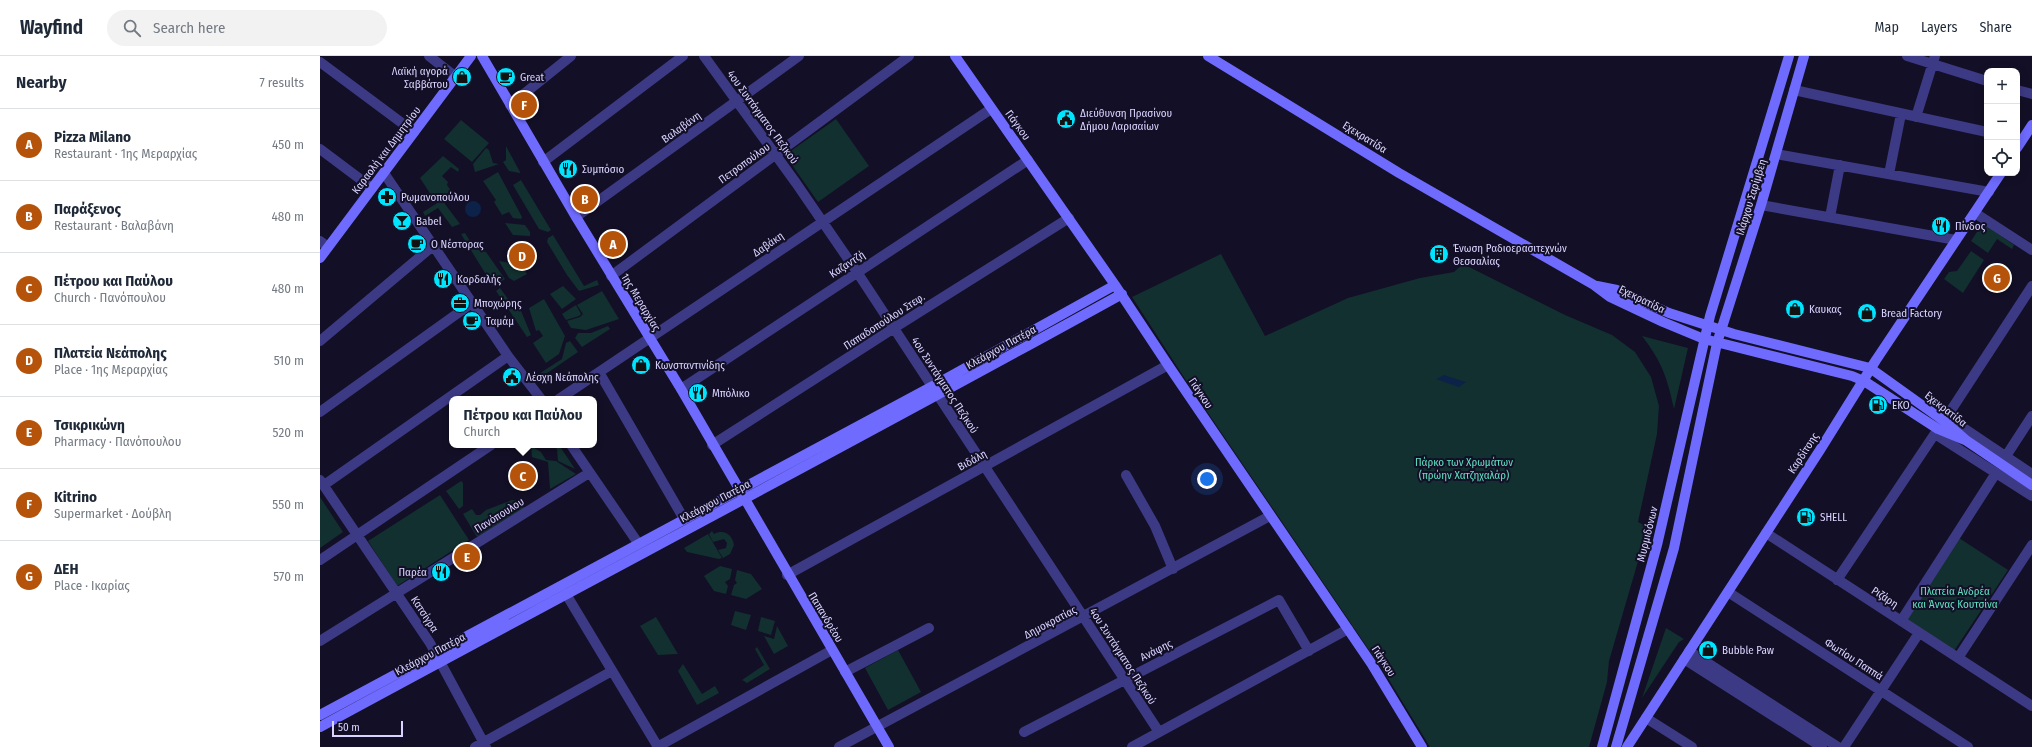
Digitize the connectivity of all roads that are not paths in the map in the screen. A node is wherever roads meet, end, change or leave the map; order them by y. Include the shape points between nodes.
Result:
1 (429, 56) edge
2 (471, 56) edge
3 (482, 56) edge
4 (570, 56) edge
5 (683, 56) edge
6 (704, 56) edge
7 (799, 56) edge
8 (909, 56) edge
9 (955, 56) edge
10 (1208, 56) edge
11 (1789, 56) edge
12 (1804, 56) edge
13 (1907, 56) edge
14 (1934, 60) edge
15 (320, 62) edge
16 (456, 77) junction
17 (1984, 80) edge
18 (1794, 90) junction
19 (2020, 91) edge
20 (2032, 94) edge
21 (736, 102) junction
22 (510, 105) junction
23 (991, 109) junction
24 (1901, 114) junction
25 (1916, 117) junction
26 (2032, 125) edge
27 (1984, 131) edge
28 (414, 132) junction
29 (2020, 141) edge
30 (320, 149) edge
31 (1776, 154) junction
32 (775, 155) junction
33 (1028, 160) junction
34 (543, 162) junction
35 (1840, 165) junction
36 (384, 173) junction
37 (1889, 174) junction
38 (1999, 176) edge
39 (372, 188) junction
40 (1989, 192) junction
41 (1761, 205) junction
42 (1975, 213) junction
43 (576, 217) junction
44 (1830, 217) junction
45 (1069, 218) junction
46 (823, 222) junction
47 (1956, 240) junction
48 (324, 244) edge
49 (434, 245) junction
50 (2032, 250) edge
51 (320, 258) edge
52 (857, 272) junction
53 (611, 276) junction
54 (1116, 285) junction
55 (1594, 285) junction
56 (2032, 286) edge
57 (1122, 294) junction
58 (472, 303) junction
59 (1707, 326) junction
60 (894, 328) junction
61 (1721, 330) junction
62 (649, 338) junction
63 (1704, 339) junction
64 (320, 340) edge
65 (1717, 343) junction
66 (508, 356) junction
67 (1168, 366) junction
68 (1870, 368) junction
69 (599, 372) junction
70 (1864, 381) junction
71 (933, 386) junction
72 (680, 389) junction
73 (939, 395) junction
74 (449, 396) edge
75 (449, 396) edge
76 (539, 396) edge
77 (563, 396) edge
78 (320, 412) edge
79 (2032, 416) edge
80 (1941, 425) junction
81 (712, 445) junction
82 (487, 448) edge
83 (573, 448) edge
84 (2006, 456) junction
85 (984, 467) junction
86 (589, 473) junction
87 (1996, 473) junction
88 (2032, 474) edge
89 (1126, 475) dead end
90 (322, 483) edge
91 (2032, 485) edge
92 (738, 490) junction
93 (2032, 496) edge
94 (743, 499) junction
95 (1270, 516) junction
96 (684, 519) junction
97 (1766, 533) junction
98 (358, 535) junction
99 (638, 543) junction
100 (2032, 545) edge
101 (320, 560) edge
102 (1173, 569) junction
103 (787, 575) junction
104 (1837, 580) junction
105 (396, 592) junction
106 (1728, 592) junction
107 (566, 594) junction
108 (1084, 618) junction
109 (1901, 621) junction
110 (929, 628) dead end
111 (1348, 629) junction
112 (1919, 633) junction
113 (320, 641) edge
114 (832, 650) junction
115 (1309, 651) junction
116 (435, 652) junction
117 (1687, 655) junction
118 (1958, 658) junction
119 (440, 662) junction
120 (612, 672) junction
121 (845, 672) junction
122 (1124, 680) junction
123 (1880, 690) junction
124 (2030, 702) edge
125 (320, 715) edge
126 (1646, 718) junction
127 (320, 727) edge
128 (877, 727) junction
129 (1024, 732) dead end
130 (1159, 732) junction
131 (481, 745) edge
132 (658, 747) edge
133 (839, 747) edge
134 (888, 747) edge
135 (1132, 747) edge
136 (1422, 747) edge
137 (1602, 747) edge
138 (1616, 747) edge
139 (1627, 747) edge
140 (1692, 747) edge
141 (1822, 747) edge
142 (1838, 747) edge
143 (1844, 747) edge
144 (1968, 747) edge

1 - 16 street
2 - 16 street, Καραολή και Δημητρίου
3 - 22 street, 1ης Μεραρχίας
4 - 22 street
5 - 34 street
6 - 21 street, 4ου Συντάγματος Πεζικού
7 - 21 street, Βαλαβάνη
8 - 32 street, Πετροπούλου
9 - 23 street, Γιάγκου
10 - 55 street, Εχεκρατίδα via 1406,177
11 - 59 street, Ιλάρχου Σαρίμβεη
12 - 18 street, Ιλάρχου Σαρίμβεη
13 - 14 street
14 - 17 street
14 - 25 street
15 - 28 street
16 - 28 street, Καραολή και Δημητρίου
18 - 24 street
18 - 31 street, Ιλάρχου Σαρίμβεη
19 - 20 street
21 - 32 street, 4ου Συντάγματος Πεζικού
21 - 43 street, Βαλαβάνη
22 - 34 street, 1ης Μεραρχίας
23 - 33 street, Γιάγκου
23 - 46 street, Δαβάκη
24 - 25 street
24 - 37 street
25 - 27 street
26 - 29 street
28 - 36 street, Καραολή και Δημητρίου
30 - 39 street
31 - 35 street
31 - 41 street, Ιλάρχου Σαρίμβεη
32 - 46 street, 4ου Συντάγματος Πεζικού
32 - 53 street, Πετροπούλου
33 - 45 street, Γιάγκου
33 - 52 street, Καζαντζή
34 - 43 street, 1ης Μεραρχίας
35 - 37 street
35 - 44 street
36 - 39 street, Καραολή και Δημητρίου
36 - 49 street
37 - 40 street
38 - 40 street, Καρδίτσης
39 - 48 street, Καραολή και Δημητρίου
40 - 42 street, Καρδίτσης
41 - 44 street
41 - 61 street, Ιλάρχου Σαρίμβεη
42 - 47 street, Καρδίτσης
42 - 50 street
43 - 53 street, 1ης Μεραρχίας
44 - 47 street
45 - 54 street, Γιάγκου
45 - 60 street, Παπαδοπούλου Στεφ.
46 - 52 street, 4ου Συντάγματος Πεζικού
46 - 62 street, Δαβάκη
47 - 68 street, Καρδίτσης
48 - 51 street, Καραολή και Δημητρίου
49 - 58 street
49 - 64 street
52 - 60 street, 4ου Συντάγματος Πεζικού
52 - 72 street, Καζαντζή
53 - 62 street, 1ης Μεραρχίας
54 - 57 street, Γιάγκου
54 - 71 street, Κλεάρχου Πατέρα
55 - 59 street, Εχεκρατίδα via 1617,290
55 - 63 street, Εχεκρατίδα via 1610,297
56 - 80 street
57 - 67 street, Γιάγκου
57 - 73 street, Κλεάρχου Πατέρα
58 - 66 street
58 - 78 street
59 - 61 street, Εχεκρατίδα
59 - 63 street, Μυρμιδόνων
60 - 71 street, 4ου Συντάγματος Πεζικού
60 - 81 street, Παπαδοπούλου Στεφ.
61 - 65 street, Ιλάρχου Σαρίμβεη
61 - 68 street, Εχεκρατίδα
62 - 69 street, Δαβάκη
62 - 72 street, 1ης Μεραρχίας
63 - 65 street, Εχεκρατίδα
63 - 137 street, Μυρμιδόνων via 1657,545
65 - 70 street, Εχεκρατίδα
65 - 138 street via 1674,548
66 - 74 street
66 - 76 street
67 - 85 street, Βιδάλη
67 - 95 street, Γιάγκου
68 - 70 street, Καρδίτσης
68 - 80 street, Εχεκρατίδα
69 - 77 street, Δαβάκη
69 - 96 street
70 - 80 street, Εχεκρατίδα
70 - 97 street, Καρδίτσης
71 - 73 street, 4ου Συντάγματος Πεζικού
71 - 92 street, Κλεάρχου Πατέρα
72 - 81 street, 1ης Μεραρχίας
73 - 85 street, 4ου Συντάγματος Πεζικού
73 - 94 street, Κλεάρχου Πατέρα
75 - 90 street
79 - 84 street
80 - 84 street
80 - 87 street
80 - 91 street, Εχεκρατίδα
80 - 104 street
81 - 92 street, 1ης Μεραρχίας
82 - 98 street
83 - 86 street
84 - 88 street
85 - 103 street, Βιδάλη
85 - 108 street, 4ου Συντάγματος Πεζικού
86 - 99 street
86 - 105 street, Πανόπουλου
87 - 93 street
87 - 109 street
89 - 102 street via 1155,526
90 - 98 street, Κατσίγρα
92 - 94 street, 1ης Μεραρχίας
92 - 96 street, Κλεάρχου Πατέρα
94 - 103 street, Παπανδρέου
94 - 107 street, Κλεάρχου Πατέρα
95 - 102 street, Δημοκρατίας
95 - 111 street, Γιάγκου
96 - 99 street, Κλεάρχου Πατέρα
97 - 104 street, Ριζάρη
97 - 106 street, Καρδίτσης
98 - 101 street
98 - 105 street, Κατσίγρα
99 - 116 street, Κλεάρχου Πατέρα
100 - 118 street
102 - 108 street, Δημοκρατίας
103 - 114 street, Παπανδρέου
104 - 109 street, Ριζάρη
105 - 113 street, Πανόπουλου
105 - 116 street, Κατσίγρα
106 - 117 street, Καρδίτσης
106 - 123 street, Φωτίου Παππά
107 - 119 street, Κλεάρχου Πατέρα
107 - 120 street
108 - 122 street, 4ου Συντάγματος Πεζικού
108 - 128 street, Δημοκρατίας
109 - 112 street, Ριζάρη
110 - 121 street
111 - 115 street
111 - 136 street, Γιάγκου
112 - 118 street, Ριζάρη
112 - 123 street
114 - 121 street, Παπανδρέου
114 - 132 street
115 - 122 street, Ανάφης via 1279,600
115 - 130 street
116 - 119 street, Κατσίγρα
116 - 125 street, Κλεάρχου Πατέρα
117 - 126 street, Καρδίτσης
117 - 141 street
117 - 142 street
118 - 124 street, Ριζάρη
119 - 127 street, Κλεάρχου Πατέρα
119 - 131 street, Κατσίγρα
120 - 131 street
120 - 132 street
121 - 128 street, Παπανδρέου
122 - 129 street, Ανάφης
122 - 130 street, 4ου Συντάγματος Πεζικού
123 - 143 street
123 - 144 street, Φωτίου Παππά
126 - 139 street, Καρδίτσης
126 - 140 street
128 - 133 street, Δημοκρατίας
128 - 134 street, Παπανδρέου
130 - 135 street

